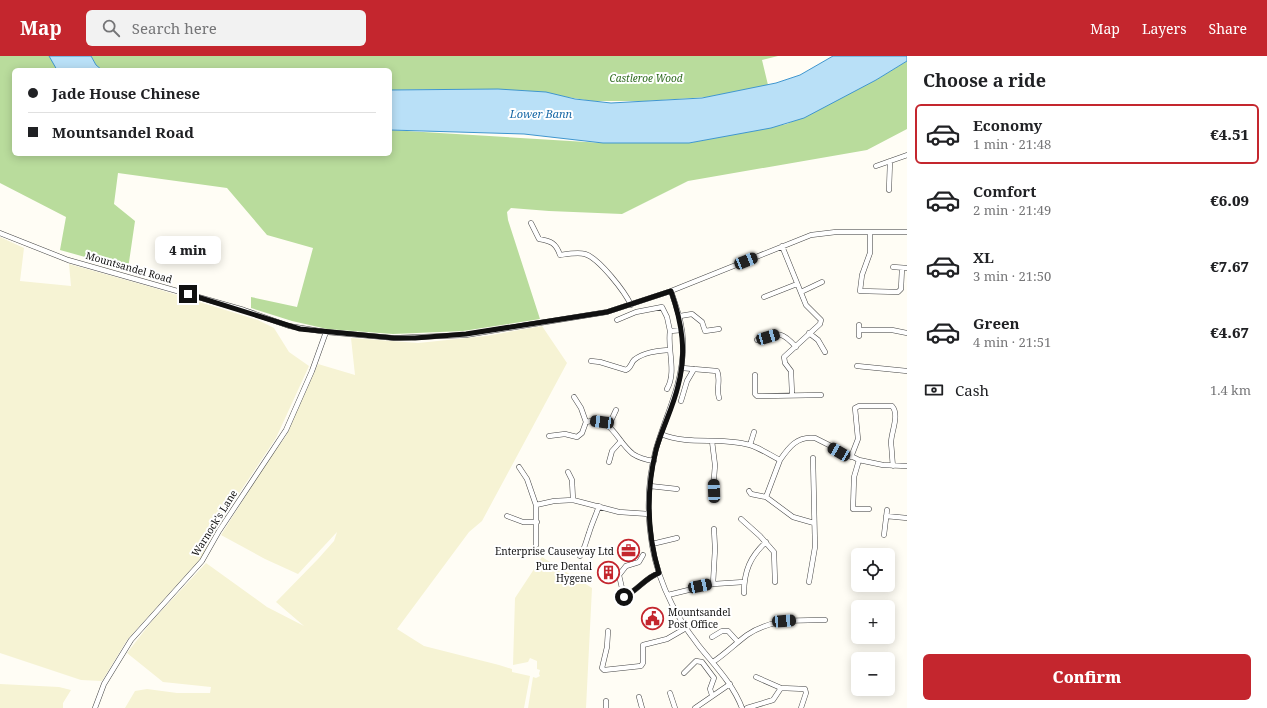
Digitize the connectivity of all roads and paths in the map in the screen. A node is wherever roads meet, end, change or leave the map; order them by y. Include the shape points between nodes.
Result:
1 (907, 155) edge
2 (890, 161) junction
3 (876, 166) dead end
4 (889, 190) dead end
5 (531, 223) dead end
6 (870, 232) junction
7 (907, 232) edge
8 (0, 233) edge
9 (782, 246) junction
10 (893, 267) dead end
11 (904, 268) edge
12 (822, 282) dead end
13 (798, 284) junction
14 (671, 291) junction
15 (801, 292) junction
16 (764, 297) dead end
17 (631, 305) junction
18 (680, 316) junction
19 (617, 320) dead end
20 (718, 329) dead end
21 (682, 330) junction
22 (859, 330) dead end
23 (670, 331) junction
24 (326, 332) junction
25 (809, 333) junction
26 (907, 333) edge
27 (757, 340) dead end
28 (796, 347) junction
29 (669, 350) junction
30 (825, 352) dead end
31 (591, 361) dead end
32 (857, 366) dead end
33 (682, 368) junction
34 (694, 369) junction
35 (907, 371) edge
36 (755, 374) dead end
37 (667, 389) dead end
38 (792, 394) junction
39 (821, 395) dead end
40 (574, 397) dead end
41 (718, 398) dead end
42 (680, 401) dead end
43 (616, 410) dead end
44 (586, 422) junction
45 (609, 425) junction
46 (754, 432) dead end
47 (661, 434) junction
48 (549, 436) dead end
49 (621, 441) junction
50 (712, 441) junction
51 (750, 445) junction
52 (851, 457) junction
53 (813, 458) dead end
54 (780, 460) junction
55 (859, 460) junction
56 (654, 461) junction
57 (609, 462) dead end
58 (893, 466) junction
59 (907, 466) edge
60 (519, 467) dead end
61 (568, 472) dead end
62 (650, 486) junction
63 (677, 489) dead end
64 (714, 491) dead end
65 (749, 491) dead end
66 (766, 497) junction
67 (573, 500) junction
68 (536, 505) junction
69 (599, 506) junction
70 (869, 509) dead end
71 (887, 510) dead end
72 (649, 514) junction
73 (507, 516) dead end
74 (886, 516) junction
75 (907, 518) edge
76 (741, 519) dead end
77 (537, 522) junction
78 (814, 523) junction
79 (714, 529) dead end
80 (884, 535) dead end
81 (677, 538) dead end
82 (766, 542) junction
83 (652, 544) junction
84 (536, 545) dead end
85 (643, 555) dead end
86 (580, 556) dead end
87 (659, 573) junction
88 (744, 582) junction
89 (775, 582) dead end
90 (809, 582) dead end
91 (713, 584) junction
92 (744, 592) dead end
93 (668, 596) junction
94 (825, 620) dead end
95 (686, 628) junction
96 (608, 631) dead end
97 (712, 637) dead end
98 (738, 642) junction
99 (713, 662) junction
100 (684, 673) dead end
101 (756, 677) dead end
102 (730, 684) junction
103 (781, 688) junction
104 (670, 693) dead end
105 (712, 695) junction
106 (639, 696) dead end
107 (606, 701) dead end
108 (763, 706) edge
109 (95, 708) edge
110 (606, 708) edge
111 (642, 708) edge
112 (675, 708) edge
113 (695, 708) edge
114 (742, 708) edge
115 (747, 708) edge
116 (801, 708) edge

1 - 2 street
2 - 3 street
2 - 4 street
5 - 17 street via 539,239 551,241 560,255 584,253 593,257 621,287
6 - 7 street, Mountsandel Road
6 - 9 street, Mountsandel Road via 818,233
6 - 11 street via 870,252 862,275 860,291 898,292 901,289
8 - 24 street, Mountsandel Road via 68,260 238,308 289,326
9 - 13 street
9 - 14 street, Mountsandel Road
10 - 11 street
12 - 15 street
13 - 15 street
13 - 16 street
14 - 17 street, Mountsandel Road
14 - 18 street
15 - 25 street via 809,309 821,320
17 - 24 street, Mountsandel Road via 607,312 466,334 394,338
18 - 20 street via 692,314 702,322 707,332
18 - 21 street
19 - 23 street via 636,312 662,307
21 - 23 street
21 - 33 street
22 - 26 street via 892,330
23 - 29 street
24 - 109 street, Warnock's Lane via 286,430 202,561 131,640 104,684
25 - 28 street
25 - 30 street via 818,340
27 - 28 street via 782,334
28 - 38 street via 784,357 791,371
29 - 31 street via 654,351 645,355 635,360 626,370
29 - 37 street via 671,380
32 - 35 street
33 - 34 street
33 - 47 street
34 - 41 street via 717,371
34 - 42 street
36 - 38 street via 757,396
38 - 39 street
40 - 44 street
43 - 45 street
44 - 45 street via 602,422
44 - 48 street via 582,433 577,437 565,434
45 - 49 street
46 - 51 street
47 - 50 street via 685,441
47 - 56 street
49 - 56 street via 637,456
49 - 57 street via 612,451
50 - 51 street via 733,441
50 - 64 street via 715,465
51 - 54 street
52 - 54 street via 821,440 809,437 796,441
52 - 55 street
52 - 58 street via 858,439 856,407 892,406 895,409 891,443
53 - 78 street
54 - 66 street
55 - 58 street
55 - 70 street via 854,477 853,509
56 - 62 street
58 - 59 street
60 - 68 street via 527,479
61 - 67 street via 572,480
62 - 63 street
62 - 72 street
65 - 66 street via 751,494
66 - 78 street via 793,517
67 - 68 street
67 - 69 street
68 - 77 street
69 - 72 street via 619,512
69 - 86 street via 586,547
71 - 74 street
72 - 83 street
73 - 77 street via 523,522
74 - 75 street
74 - 80 street
76 - 82 street
77 - 84 street
78 - 90 street via 816,548
79 - 91 street via 716,549
81 - 83 street
82 - 88 street via 748,563
82 - 89 street via 776,556
83 - 87 street
85 - 87 street via 639,562 626,566 619,575 624,597 654,574
87 - 93 street
88 - 91 street
88 - 92 street
91 - 93 street
93 - 95 street
94 - 98 street via 777,622 752,632
95 - 96 street via 667,639 643,645 641,666 604,670 602,662 607,647
95 - 99 street
97 - 98 street via 728,631
98 - 99 street
99 - 102 street
100 - 105 street via 696,661 702,662 714,678 710,690
101 - 103 street
102 - 105 street
102 - 114 street
103 - 108 street via 775,699
103 - 116 street via 805,689
104 - 112 street
105 - 113 street
106 - 111 street
107 - 110 street
108 - 115 street

